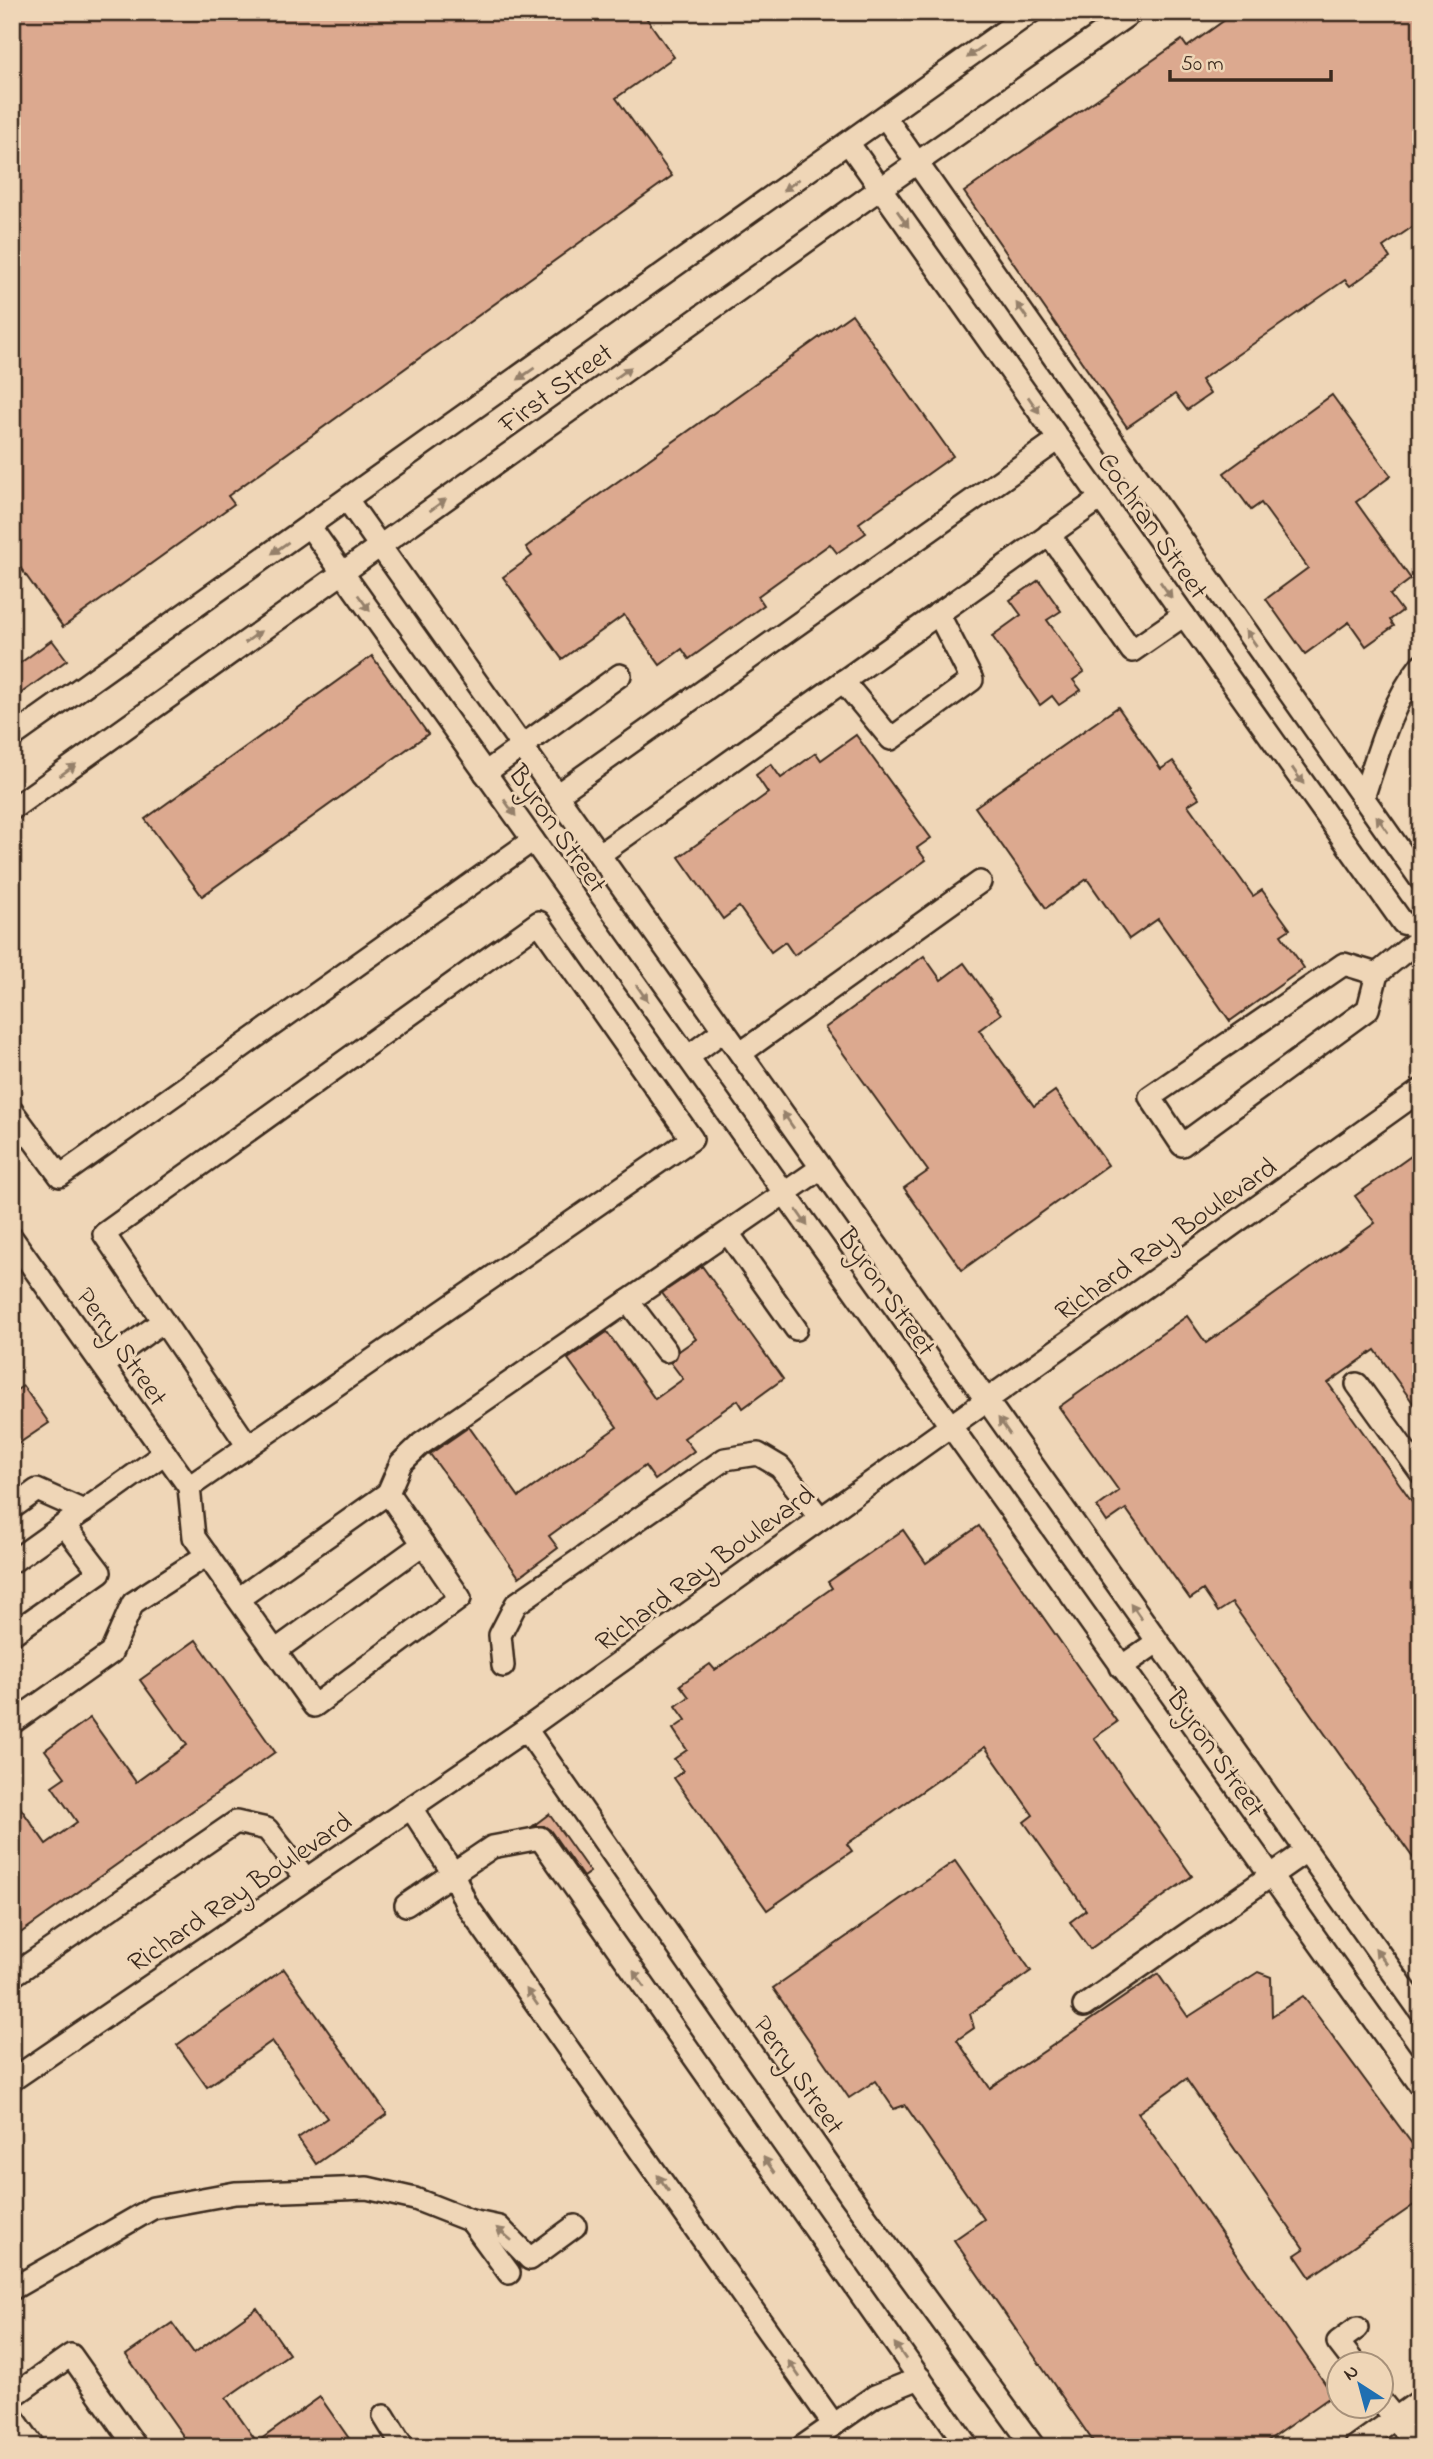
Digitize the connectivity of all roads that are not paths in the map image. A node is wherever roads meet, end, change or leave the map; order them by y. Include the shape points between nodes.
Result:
1 (1132, 12) edge
2 (1018, 16) edge
3 (885, 117) junction
4 (849, 144) junction
5 (917, 162) junction
6 (881, 188) junction
7 (1059, 439) junction
8 (1101, 498) junction
9 (348, 501) junction
10 (310, 527) junction
11 (1049, 534) junction
12 (382, 546) junction
13 (343, 573) junction
14 (938, 613) junction
15 (1184, 615) junction
16 (1421, 665) edge
17 (620, 675) dead end
18 (843, 681) junction
19 (12, 737) edge
20 (523, 745) junction
21 (485, 773) junction
22 (558, 794) junction
23 (1363, 798) junction
24 (12, 810) edge
25 (533, 840) junction
26 (600, 854) junction
27 (1421, 880) edge
28 (980, 882) dead end
29 (1421, 927) edge
30 (1421, 938) edge
31 (1377, 974) junction
32 (724, 1030) junction
33 (741, 1053) junction
34 (688, 1057) junction
35 (1421, 1090) edge
36 (14, 1118) edge
37 (821, 1168) junction
38 (785, 1193) junction
39 (728, 1233) junction
40 (12, 1238) edge
41 (628, 1301) junction
42 (163, 1321) junction
43 (796, 1329) dead end
44 (666, 1351) dead end
45 (103, 1365) junction
46 (1357, 1384) dead end
47 (986, 1399) junction
48 (949, 1426) junction
49 (248, 1446) junction
50 (164, 1453) junction
51 (1421, 1473) edge
52 (189, 1487) junction
53 (388, 1493) junction
54 (12, 1508) edge
55 (84, 1511) junction
56 (820, 1518) junction
57 (64, 1525) junction
58 (423, 1544) junction
59 (207, 1555) junction
60 (12, 1562) edge
61 (238, 1599) junction
62 (12, 1634) edge
63 (1157, 1642) junction
64 (275, 1651) junction
65 (503, 1666) dead end
66 (1121, 1667) junction
67 (12, 1723) edge
68 (526, 1729) junction
69 (411, 1808) junction
70 (1306, 1852) junction
71 (453, 1873) junction
72 (1270, 1876) junction
73 (306, 1879) junction
74 (406, 1905) dead end
75 (12, 1976) edge
76 (1084, 2006) dead end
77 (1421, 2012) edge
78 (12, 2080) edge
79 (1421, 2086) edge
80 (471, 2221) junction
81 (575, 2226) dead end
82 (509, 2273) dead end
83 (12, 2289) edge
84 (1357, 2328) dead end
85 (1344, 2350) edge
86 (920, 2378) junction
87 (12, 2397) edge
88 (1421, 2400) edge
89 (12, 2416) edge
90 (384, 2416) dead end
91 (1394, 2419) joint
92 (1393, 2420) edge
93 (834, 2425) junction
94 (1419, 2445) edge
95 (34, 2447) edge
96 (136, 2447) edge
97 (403, 2447) edge
98 (803, 2447) edge
99 (968, 2447) edge
100 (1034, 2447) edge
101 (1355, 2447) edge

1 - 5 street, First Street
2 -> 3 street, First Street
3 - 4 street, First Street
3 - 5 street, Cochran Street
4 - 6 street, Cochran Street
4 -> 9 street, First Street
5 - 6 street, First Street
23 -> 5 street, Cochran Street
6 -> 7 street, Cochran Street
12 -> 6 street, First Street
7 - 8 street, Cochran Street
7 - 22 street
8 - 11 street
8 -> 15 street, Cochran Street
9 - 10 street, First Street
9 - 12 street, Byron Street
10 - 13 street, Byron Street
10 -> 19 street, First Street
11 - 14 street
11 - 15 street via 1132,651
12 - 13 street, First Street
12 - 20 street, Byron Street
13 -> 21 street, Byron Street
24 -> 13 street, First Street
14 - 18 street
14 - 18 street via 972,680 891,739
15 -> 29 street, Cochran Street via 1403,923
16 - 23 street via 1382,739
17 - 20 street
18 - 26 street
20 - 21 street
20 - 22 street, Byron Street
21 -> 25 street, Byron Street
22 - 26 street, Byron Street
27 -> 23 street, Cochran Street
25 -> 34 street, Byron Street
25 - 36 street via 60,1176
26 - 32 street, Byron Street
28 - 33 street
30 - 31 street
31 - 31 street via 1368,1009 1182,1145 1150,1097 1344,964
32 - 33 street, Byron Street
32 - 34 street
37 -> 33 street, Byron Street
34 - 38 street, Byron Street
35 - 47 street, Richard Ray Boulevard
37 - 38 street
37 - 47 street, Byron Street
38 - 39 street
38 -> 48 street, Byron Street
39 - 41 street
39 - 43 street
40 - 45 street, Perry Street
41 - 44 street
41 - 53 street via 421,1444 401,1463
42 - 45 street
42 - 49 street
42 - 49 street via 104,1234 539,922 692,1139
45 - 50 street, Perry Street
46 - 51 street
47 - 48 street, Richard Ray Boulevard
63 -> 47 street, Byron Street
48 - 56 street, Richard Ray Boulevard
48 - 66 street, Byron Street
49 - 52 street
50 - 52 street, Perry Street
50 - 55 street
52 - 59 street via 194,1537
53 - 58 street
53 - 61 street
54 - 55 street via 37,1490
55 - 57 street
56 - 65 street via 780,1467 758,1454 725,1459 516,1604 500,1635
56 - 68 street, Richard Ray Boulevard
57 - 60 street
57 - 62 street via 100,1572
58 - 64 street
58 - 64 street via 460,1598 314,1706
59 - 61 street
59 - 67 street via 133,1603 111,1653
61 - 64 street
63 - 66 street
63 - 70 street, Byron Street
66 - 72 street, Byron Street
68 - 69 street, Richard Ray Boulevard
68 - 100 street, Perry Street via 842,2184
69 - 71 street
69 - 73 street, Richard Ray Boulevard
70 - 72 street
77 -> 70 street, Byron Street
71 - 74 street
86 -> 71 street via 540,1838 492,1847
93 -> 71 street via 466,1904
72 - 76 street
72 - 79 street, Byron Street
73 - 75 street via 267,1829 236,1822
73 - 78 street, Richard Ray Boulevard
81 -> 80 street via 530,2259 499,2227
80 - 82 street
80 - 83 street via 415,2199 367,2188 235,2193 153,2208
84 - 85 street via 1338,2342
86 - 93 street via 875,2396
86 - 99 street
87 - 96 street via 71,2355
88 - 91 street
89 - 95 street
90 - 97 street
91 - 94 street
92 - 101 street
93 - 98 street

